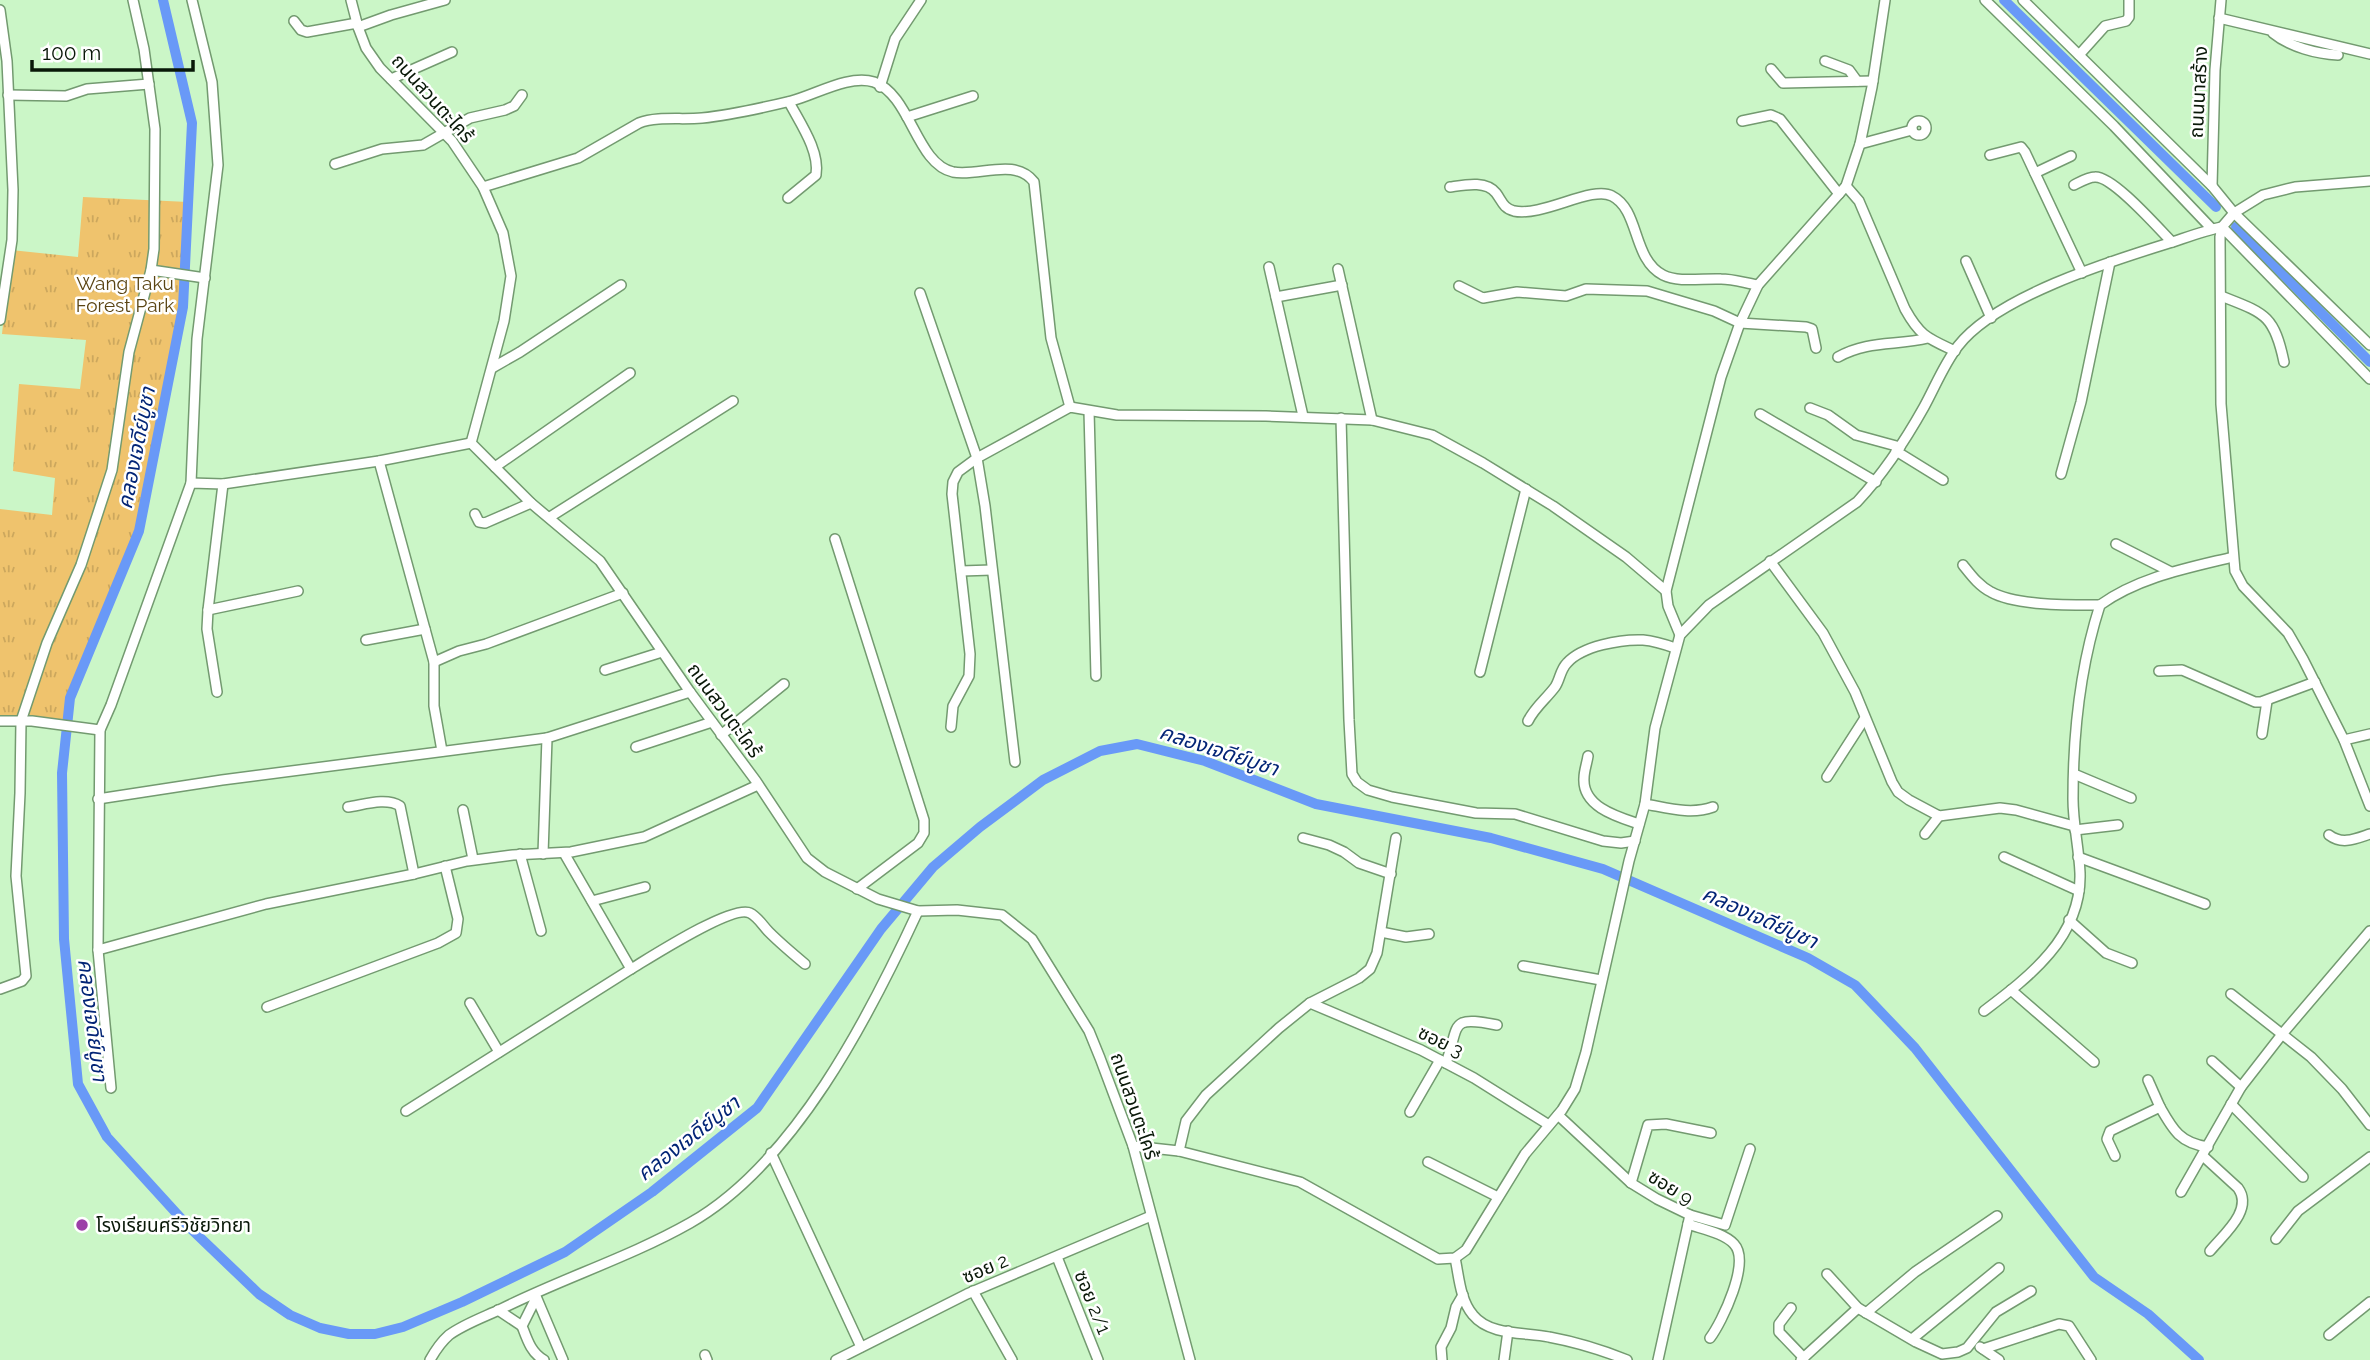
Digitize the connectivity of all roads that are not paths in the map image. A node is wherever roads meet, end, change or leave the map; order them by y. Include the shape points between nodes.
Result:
1 (133, 0) edge
2 (192, 0) edge
3 (351, 0) edge
4 (445, 0) edge
5 (921, 0) edge
6 (1885, 0) edge
7 (1985, 0) edge
8 (2024, 0) edge
9 (2130, 0) edge
10 (2221, 0) edge
11 (0, 10) edge
12 (2219, 19) junction
13 (294, 21) dead end
14 (357, 25) junction
15 (2269, 30) junction
16 (452, 52) dead end
17 (2370, 54) edge
18 (2079, 55) junction
19 (2338, 55) dead end
20 (1825, 61) dead end
21 (1771, 69) dead end
22 (391, 79) junction
23 (1873, 80) junction
24 (1857, 81) junction
25 (149, 85) junction
26 (880, 87) junction
27 (8, 94) junction
28 (522, 94) dead end
29 (973, 96) dead end
30 (789, 102) junction
31 (907, 117) junction
32 (1742, 121) dead end
33 (1912, 130) dead end
34 (444, 133) junction
35 (1860, 144) junction
36 (1990, 155) dead end
37 (2071, 156) dead end
38 (335, 164) dead end
39 (2035, 173) junction
40 (2370, 181) edge
41 (2074, 185) dead end
42 (1846, 186) junction
43 (2212, 186) junction
44 (483, 187) junction
45 (1450, 187) dead end
46 (1839, 194) junction
47 (788, 198) dead end
48 (2234, 213) junction
49 (2222, 227) junction
50 (2212, 229) junction
51 (2172, 242) junction
52 (1966, 261) dead end
53 (2110, 262) junction
54 (1269, 267) dead end
55 (1338, 269) dead end
56 (151, 270) junction
57 (2082, 273) junction
58 (201, 277) junction
59 (621, 285) dead end
60 (1342, 285) junction
61 (1758, 285) junction
62 (1459, 286) dead end
63 (920, 293) dead end
64 (2221, 296) junction
65 (1276, 297) junction
66 (1991, 318) junction
67 (0, 320) edge
68 (1740, 323) junction
69 (1928, 338) junction
70 (2370, 345) edge
71 (1816, 348) dead end
72 (1955, 351) junction
73 (1838, 357) dead end
74 (2284, 362) dead end
75 (492, 368) junction
76 (630, 373) dead end
77 (2370, 379) edge
78 (733, 401) dead end
79 (1070, 407) junction
80 (1810, 408) dead end
81 (1089, 411) junction
82 (1760, 414) dead end
83 (1303, 416) junction
84 (1341, 418) junction
85 (1371, 420) junction
86 (471, 443) junction
87 (1898, 449) junction
88 (977, 458) junction
89 (379, 461) junction
90 (495, 467) junction
91 (2061, 474) dead end
92 (1943, 480) dead end
93 (1876, 482) junction
94 (191, 483) junction
95 (223, 484) junction
96 (1526, 489) junction
97 (531, 503) junction
98 (475, 514) dead end
99 (550, 517) junction
100 (835, 539) dead end
101 (2116, 544) dead end
102 (2233, 557) junction
103 (1770, 561) junction
104 (1963, 565) dead end
105 (992, 570) junction
106 (961, 571) junction
107 (2171, 572) junction
108 (298, 591) dead end
109 (1666, 591) junction
110 (623, 593) junction
111 (2100, 605) junction
112 (208, 610) junction
113 (425, 629) junction
114 (1680, 635) junction
115 (366, 640) dead end
116 (1675, 648) junction
117 (662, 652) junction
118 (434, 662) junction
119 (605, 670) dead end
120 (2159, 671) dead end
121 (1480, 672) dead end
122 (1097, 676) dead end
123 (2315, 682) junction
124 (784, 684) dead end
125 (217, 692) dead end
126 (690, 692) junction
127 (2267, 701) junction
128 (1865, 718) junction
129 (0, 721) edge
130 (21, 721) junction
131 (1528, 721) dead end
132 (712, 722) junction
133 (951, 727) dead end
134 (100, 730) junction
135 (2262, 734) dead end
136 (2370, 734) edge
137 (721, 735) junction
138 (547, 738) junction
139 (2344, 740) junction
140 (636, 747) dead end
141 (442, 751) junction
142 (1588, 756) dead end
143 (1015, 762) dead end
144 (2074, 774) junction
145 (1827, 777) dead end
146 (758, 785) junction
147 (2131, 797) dead end
148 (98, 799) junction
149 (2369, 802) edge
150 (1645, 804) junction
151 (348, 807) dead end
152 (1713, 807) dead end
153 (463, 810) dead end
154 (1939, 816) junction
155 (1639, 824) junction
156 (2118, 825) dead end
157 (2075, 828) junction
158 (1926, 834) dead end
159 (2370, 834) edge
160 (2329, 835) dead end
161 (1303, 838) dead end
162 (1396, 838) dead end
163 (1635, 841) junction
164 (564, 853) junction
165 (543, 854) junction
166 (520, 855) junction
167 (2004, 857) dead end
168 (2078, 857) junction
169 (473, 859) junction
170 (445, 866) junction
171 (414, 874) junction
172 (1391, 874) junction
173 (645, 887) dead end
174 (857, 889) junction
175 (2080, 891) junction
176 (592, 901) junction
177 (2204, 904) dead end
178 (918, 911) junction
179 (2069, 920) junction
180 (2370, 931) edge
181 (541, 932) dead end
182 (1381, 932) junction
183 (1429, 934) dead end
184 (97, 950) junction
185 (2132, 963) dead end
186 (805, 964) dead end
187 (1523, 966) dead end
188 (631, 969) junction
189 (1601, 980) junction
190 (0, 989) edge
191 (2011, 990) junction
192 (2231, 994) dead end
193 (470, 1003) dead end
194 (1310, 1003) junction
195 (267, 1006) dead end
196 (1984, 1011) dead end
197 (1497, 1025) dead end
198 (2283, 1033) junction
199 (499, 1052) junction
200 (2212, 1061) dead end
201 (1443, 1062) junction
202 (2094, 1062) dead end
203 (2148, 1080) dead end
204 (2241, 1087) junction
205 (111, 1088) dead end
206 (2231, 1104) junction
207 (2160, 1107) junction
208 (406, 1111) dead end
209 (1410, 1112) dead end
210 (1558, 1115) junction
211 (1549, 1125) junction
212 (2370, 1125) edge
213 (1711, 1133) dead end
214 (1133, 1146) junction
215 (2208, 1147) junction
216 (1750, 1149) dead end
217 (1179, 1151) junction
218 (771, 1153) junction
219 (2115, 1156) dead end
220 (2203, 1156) junction
221 (2370, 1157) edge
222 (1428, 1162) dead end
223 (2303, 1177) dead end
224 (1632, 1183) junction
225 (2181, 1192) dead end
226 (1498, 1197) junction
227 (1151, 1216) junction
228 (1997, 1216) dead end
229 (1689, 1219) junction
230 (2276, 1240) dead end
231 (2210, 1251) dead end
232 (1057, 1256) junction
233 (1455, 1258) junction
234 (1999, 1268) dead end
235 (1827, 1274) dead end
236 (973, 1291) junction
237 (2031, 1291) dead end
238 (535, 1295) junction
239 (1463, 1295) junction
240 (2370, 1302) edge
241 (1791, 1308) dead end
242 (498, 1310) junction
243 (1862, 1310) junction
244 (522, 1326) junction
245 (1508, 1331) junction
246 (2329, 1335) dead end
247 (1710, 1338) dead end
248 (1912, 1339) junction
249 (1972, 1342) junction
250 (861, 1347) junction
251 (1983, 1349) junction
252 (1941, 1357) edge
253 (1802, 1359) edge
254 (429, 1360) edge
255 (544, 1360) edge
256 (563, 1360) edge
257 (836, 1360) edge
258 (1012, 1360) edge
259 (1098, 1360) edge
260 (1190, 1360) edge
261 (1442, 1360) edge
262 (1504, 1360) edge
263 (1627, 1360) edge
264 (1658, 1360) edge
265 (1999, 1360) edge
266 (2091, 1360) edge

1 - 25 street
2 - 58 street via 212,82 218,165
3 - 14 street, ถนนสวนตะไคร้
4 - 14 street
5 - 26 street via 895,38
6 - 23 street
7 - 50 street
8 - 18 street
9 - 18 street via 2126,21 2105,26
10 - 12 street, ถนนนาสร้าง
11 - 27 street
12 - 15 street
12 - 43 street, ถนนนาสร้าง
13 - 14 street via 307,32
14 - 22 street, ถนนสวนตะไคร้ via 366,48
15 - 17 street
15 - 19 street via 2312,52
16 - 22 street
18 - 43 street
20 - 24 street via 1849,70
21 - 24 street via 1783,83
22 - 34 street, ถนนสวนตะไคร้
23 - 24 street
23 - 35 street
25 - 27 street via 87,89 66,96
25 - 56 street via 156,185
26 - 30 street via 857,81
26 - 31 street
27 - 67 street via 12,240
28 - 34 street via 514,106 470,118
29 - 31 street
30 - 44 street via 704,118 649,120 578,158
30 - 47 street via 817,167 816,176
31 - 79 street via 940,166 954,172 1015,170 1034,181 1051,338
32 - 46 street via 1771,115 1780,120
33 - 35 street
34 - 38 street via 423,145 382,149
34 - 44 street, ถนนสวนตะไคร้
35 - 42 street
36 - 39 street via 2021,147
37 - 39 street
39 - 57 street
40 - 48 street via 2278,189
41 - 51 street via 2103,178
42 - 46 street
42 - 69 street via 1859,201 1905,309
43 - 48 street
44 - 75 street, ถนนสวนตะไคร้ via 503,233 511,276
45 - 61 street via 1488,187 1512,211 1550,208 1592,194 1609,194 1627,211 1641,249 1663,275
46 - 61 street
48 - 49 street
48 - 70 street
49 - 50 street
49 - 64 street
49 - 77 street
50 - 51 street
51 - 53 street
52 - 66 street
53 - 57 street
53 - 91 street
54 - 65 street
55 - 60 street
56 - 58 street
56 - 130 street via 129,352 113,470
57 - 66 street
58 - 94 street
59 - 75 street
60 - 65 street
60 - 85 street
61 - 68 street
62 - 68 street via 1483,298 1517,292 1566,296 1586,289 1647,291
63 - 88 street
64 - 74 street via 2264,314 2273,325
64 - 102 street via 2221,404
65 - 83 street
66 - 72 street
68 - 71 street via 1806,327 1812,329
68 - 109 street via 1721,377
69 - 72 street
69 - 73 street via 1855,347
72 - 87 street
75 - 86 street, ถนนสวนตะไคร้
76 - 90 street
78 - 99 street
79 - 81 street
79 - 88 street
80 - 87 street via 1856,435
81 - 83 street
81 - 122 street
82 - 93 street
83 - 84 street
84 - 85 street
84 - 163 street via 1349,720 1352,774 1357,782 1392,797 1476,813 1515,814 1603,841
85 - 96 street via 1432,435
86 - 89 street
86 - 90 street, ถนนสวนตะไคร้
87 - 92 street
87 - 93 street
88 - 105 street
88 - 106 street via 958,472 953,482
89 - 95 street
89 - 113 street
90 - 97 street, ถนนสวนตะไคร้
93 - 103 street via 1857,502
94 - 95 street
94 - 134 street
95 - 112 street
96 - 109 street via 1626,557
96 - 121 street
97 - 98 street via 485,523
97 - 99 street, ถนนสวนตะไคร้
99 - 110 street, ถนนสวนตะไคร้ via 600,561
100 - 174 street via 924,820 918,843
101 - 107 street
102 - 107 street
102 - 123 street via 2243,586 2288,633
103 - 114 street via 1709,605
103 - 128 street via 1823,633
104 - 111 street via 1980,585 2013,599
105 - 106 street
105 - 143 street
106 - 133 street via 969,676 953,706
107 - 111 street
108 - 112 street
109 - 114 street
110 - 117 street, ถนนสวนตะไคร้
110 - 118 street
111 - 144 street via 2080,684
112 - 125 street
113 - 115 street
113 - 118 street
114 - 116 street
116 - 131 street via 1641,640 1587,650 1564,666
116 - 150 street via 1655,728
117 - 119 street
117 - 126 street, ถนนสวนตะไคร้
118 - 141 street via 434,706
120 - 127 street via 2182,670 2255,702
123 - 127 street
123 - 139 street
124 - 137 street
126 - 132 street, ถนนสวนตะไคร้
126 - 138 street
127 - 135 street
128 - 145 street
128 - 154 street via 1898,792
129 - 130 street
130 - 134 street
130 - 190 street via 16,876 26,976
132 - 137 street, ถนนสวนตะไคร้
132 - 140 street
134 - 148 street
136 - 139 street
137 - 146 street, ถนนสวนตะไคร้
138 - 141 street
138 - 165 street
139 - 149 street
141 - 148 street
142 - 155 street via 1584,779 1590,797 1613,816
144 - 147 street
144 - 157 street
146 - 164 street via 644,837
146 - 174 street, ถนนสวนตะไคร้ via 807,858
148 - 184 street
150 - 152 street via 1687,811
150 - 155 street
151 - 171 street via 382,802 400,806
153 - 169 street
154 - 157 street via 2000,808
154 - 158 street
155 - 163 street
156 - 157 street
157 - 168 street
159 - 160 street via 2342,841
161 - 172 street
162 - 172 street
163 - 189 street
164 - 165 street
164 - 176 street
165 - 166 street
166 - 169 street
166 - 181 street
167 - 175 street
168 - 175 street
168 - 177 street
169 - 170 street
170 - 171 street
170 - 195 street via 458,919 456,933
171 - 184 street via 266,904
172 - 182 street
173 - 176 street
174 - 178 street, ถนนสวนตะไคร้
175 - 179 street
176 - 188 street
178 - 214 street, ถนนสวนตะไคร้ via 1002,915 1032,939 1089,1031
178 - 218 street via 841,1060
179 - 185 street via 2106,953
179 - 191 street via 2051,954
180 - 198 street
182 - 183 street via 1406,937
182 - 194 street via 1370,969
184 - 205 street
186 - 188 street via 755,916 738,911 704,925
187 - 189 street
188 - 199 street
189 - 210 street via 1575,1089
191 - 196 street
191 - 202 street
192 - 198 street
193 - 199 street
194 - 201 street, ซอย 3
194 - 217 street via 1206,1094 1186,1121
197 - 201 street via 1475,1021 1458,1025
198 - 204 street
198 - 212 street via 2342,1089
199 - 208 street
200 - 204 street
201 - 209 street
201 - 211 street, ซอย 3
203 - 207 street
204 - 206 street
206 - 215 street
206 - 223 street
207 - 215 street via 2184,1140
207 - 219 street via 2110,1131 2107,1139
210 - 211 street
210 - 224 street, ซอย 9
211 - 226 street
213 - 224 street via 1648,1125
214 - 217 street
214 - 227 street, ถนนสวนตะไคร้
215 - 220 street
216 - 229 street via 1725,1224
217 - 233 street via 1300,1182 1438,1259
218 - 238 street via 739,1187 690,1223
218 - 250 street
220 - 225 street
220 - 231 street via 2238,1188 2244,1204
221 - 230 street via 2298,1211
222 - 226 street
224 - 229 street, ซอย 9
226 - 233 street via 1466,1250
227 - 232 street, ซอย 2
227 - 260 street, ถนนสวนตะไคร้
228 - 243 street
229 - 247 street via 1726,1238 1738,1252 1732,1293
229 - 264 street, ซอย 9
232 - 236 street, ซอย 2
232 - 259 street, ซอย 2/1
233 - 239 street
234 - 248 street
235 - 243 street
236 - 250 street, ซอย 2
236 - 258 street
237 - 249 street via 1996,1312
238 - 242 street
238 - 244 street
238 - 256 street
239 - 245 street via 1482,1324
239 - 261 street via 1441,1347
240 - 246 street
241 - 253 street via 1779,1324 1779,1332
242 - 244 street
242 - 254 street via 449,1336
243 - 248 street
243 - 253 street
244 - 255 street via 529,1344
245 - 262 street
245 - 263 street via 1597,1348
248 - 252 street
249 - 251 street
249 - 252 street
250 - 257 street, ซอย 2
251 - 265 street
251 - 266 street via 2059,1324 2068,1326

